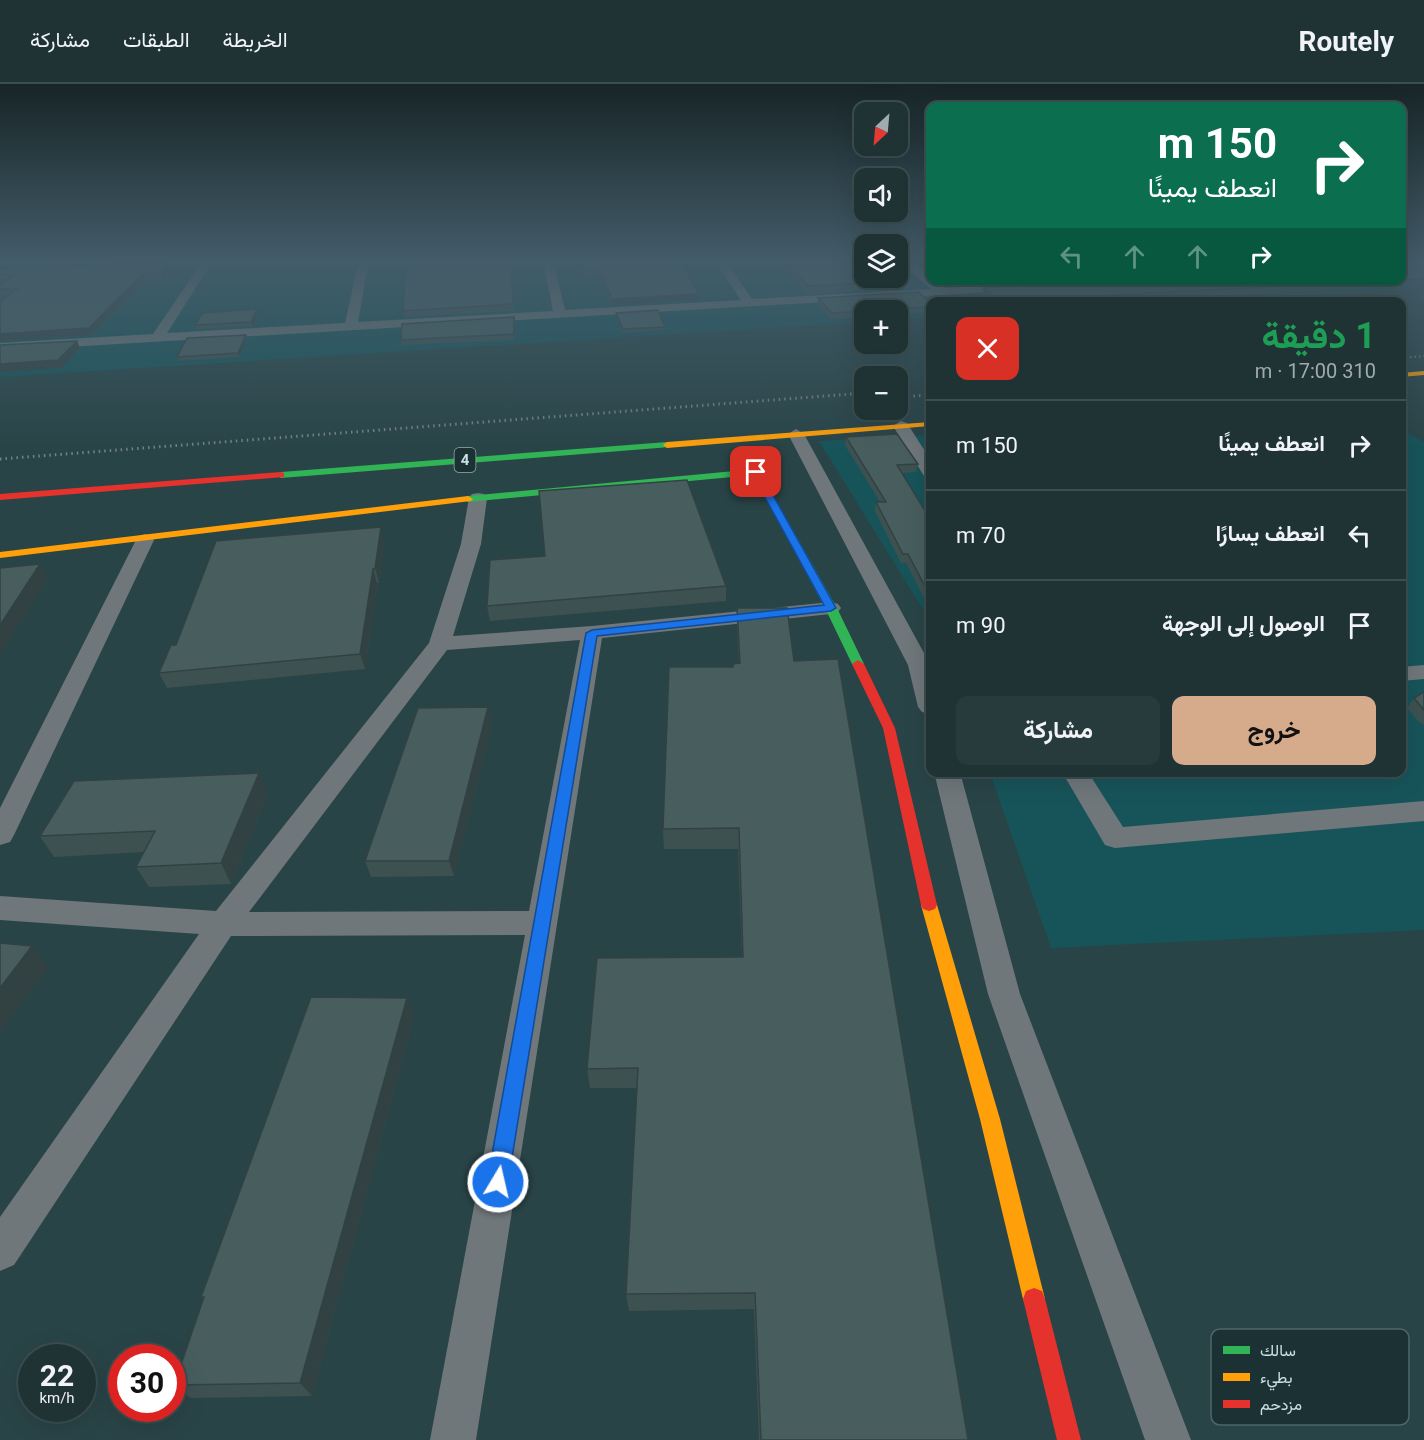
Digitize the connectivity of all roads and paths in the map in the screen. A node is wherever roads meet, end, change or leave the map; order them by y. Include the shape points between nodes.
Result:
1 (167, 323) edge
2 (398, 323) edge
3 (351, 326) joint
4 (158, 337) junction
5 (0, 347) edge
6 (1424, 373) edge
7 (1406, 375) edge
8 (926, 411) edge
9 (926, 424) edge
10 (901, 426) junction
11 (796, 434) junction
12 (537, 441) dead end
13 (489, 445) dead end
14 (465, 447) dead end
15 (926, 466) edge
16 (0, 497) edge
17 (478, 498) junction
18 (145, 540) junction
19 (0, 555) edge
20 (831, 608) junction
21 (592, 633) junction
22 (440, 644) junction
23 (1424, 672) edge
24 (1406, 674) edge
25 (926, 692) edge
26 (948, 777) edge
27 (1078, 777) edge
28 (1424, 811) edge
29 (0, 835) edge
30 (0, 908) edge
31 (542, 923) junction
32 (223, 924) junction
33 (0, 1251) edge
34 (453, 1440) edge
35 (1069, 1440) edge
36 (1168, 1440) edge

1 - 4 street
2 - 3 street
3 - 4 street
4 - 5 street
6 - 7 street
8 - 12 street
9 - 10 street, 4
10 - 11 street, 4
10 - 15 street
11 - 16 street, 4
11 - 25 street via 919,665
13 - 14 street, 4
17 - 18 street
17 - 20 street via 756,472
17 - 22 street via 471,544
18 - 19 street
18 - 29 street
20 - 21 street
20 - 35 street via 889,728 932,919 990,1119
21 - 22 street
21 - 31 street
22 - 32 street
23 - 24 street
26 - 36 street via 1004,994
27 - 28 street via 1115,838
30 - 32 street
31 - 32 street
31 - 34 street
32 - 33 street

